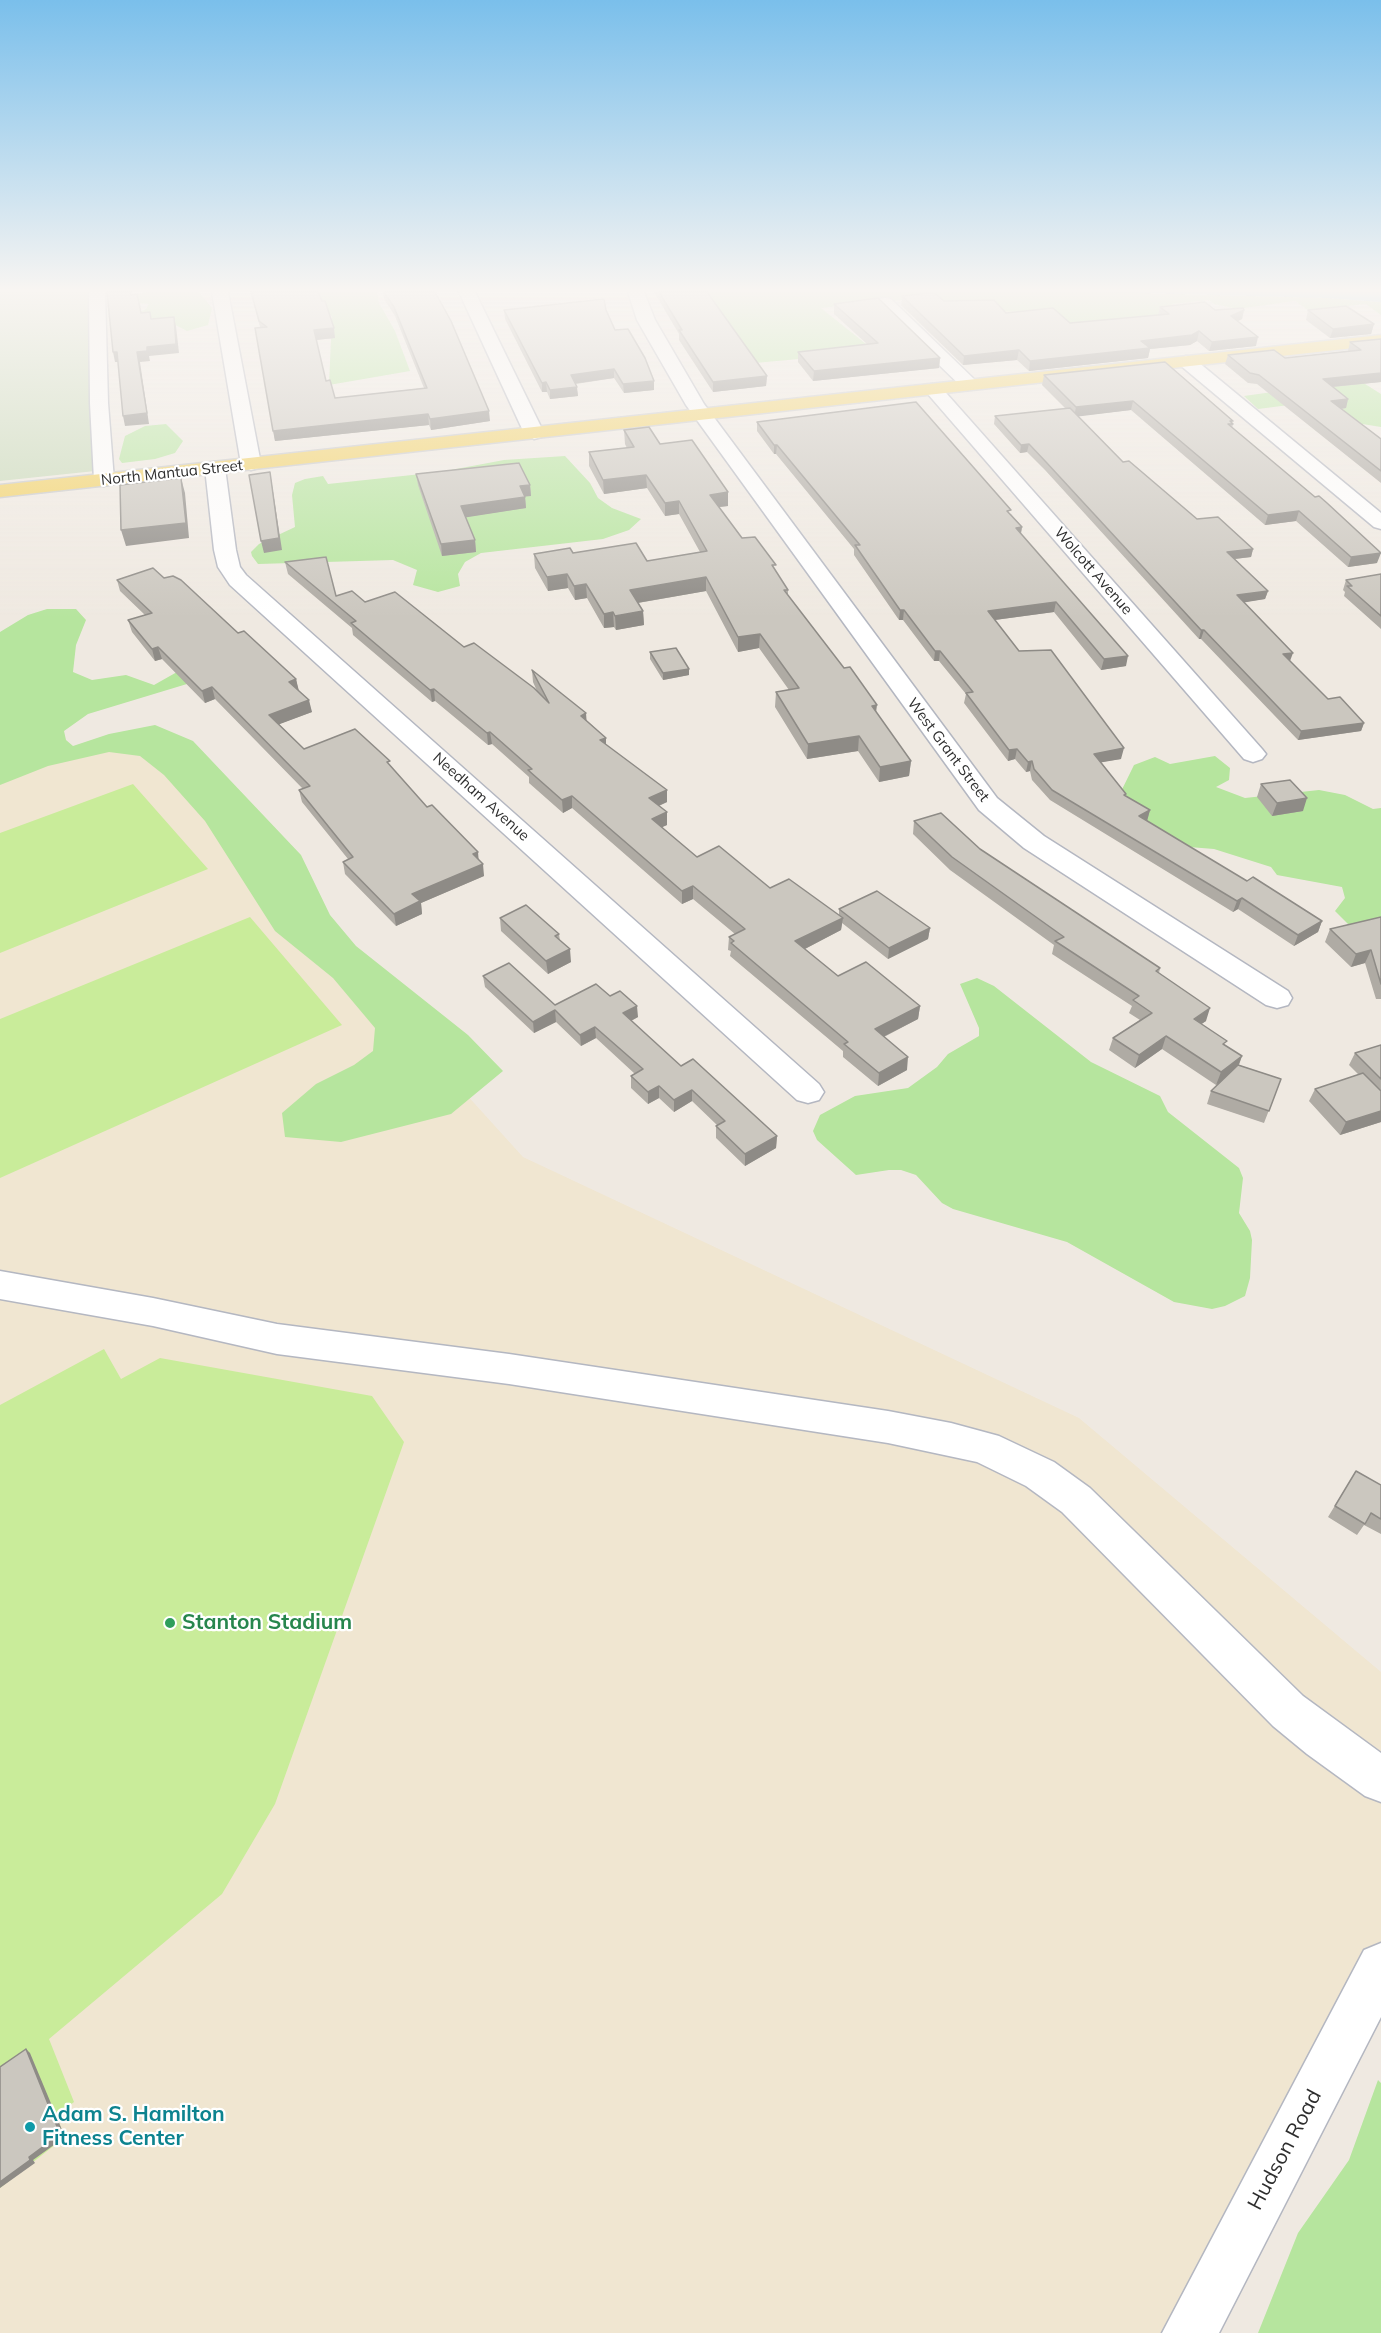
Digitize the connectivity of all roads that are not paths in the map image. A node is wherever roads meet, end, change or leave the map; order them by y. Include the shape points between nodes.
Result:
1 (99, 401) edge
2 (240, 401) edge
3 (519, 401) edge
4 (694, 401) edge
5 (823, 401) edge
6 (943, 401) edge
7 (1234, 401) edge
8 (702, 414) junction
9 (534, 433) junction
10 (251, 464) junction
11 (215, 468) junction
12 (104, 480) junction
13 (0, 491) edge
14 (1381, 523) edge
15 (1253, 754) dead end
16 (1277, 998) dead end
17 (808, 1092) dead end
18 (0, 1285) edge
19 (1381, 1780) edge
20 (1381, 1967) edge
21 (1190, 2333) edge

1 - 12 street
2 - 10 street
3 - 9 street
4 - 8 street, West Grant Street
5 - 8 main road, North Mantua Street
6 - 15 street, Wolcott Avenue
7 - 14 street
8 - 9 main road, North Mantua Street
8 - 16 street, West Grant Street via 1000,816 1034,842
9 - 10 main road, North Mantua Street
10 - 11 main road, North Mantua Street
11 - 12 main road, North Mantua Street
11 - 17 street, Needham Avenue via 225,550 229,567 238,580
12 - 13 main road, North Mantua Street
18 - 19 street via 277,1339 509,1369 852,1422 985,1448 1040,1474 1076,1500 1288,1710
20 - 21 street, Hudson Road

